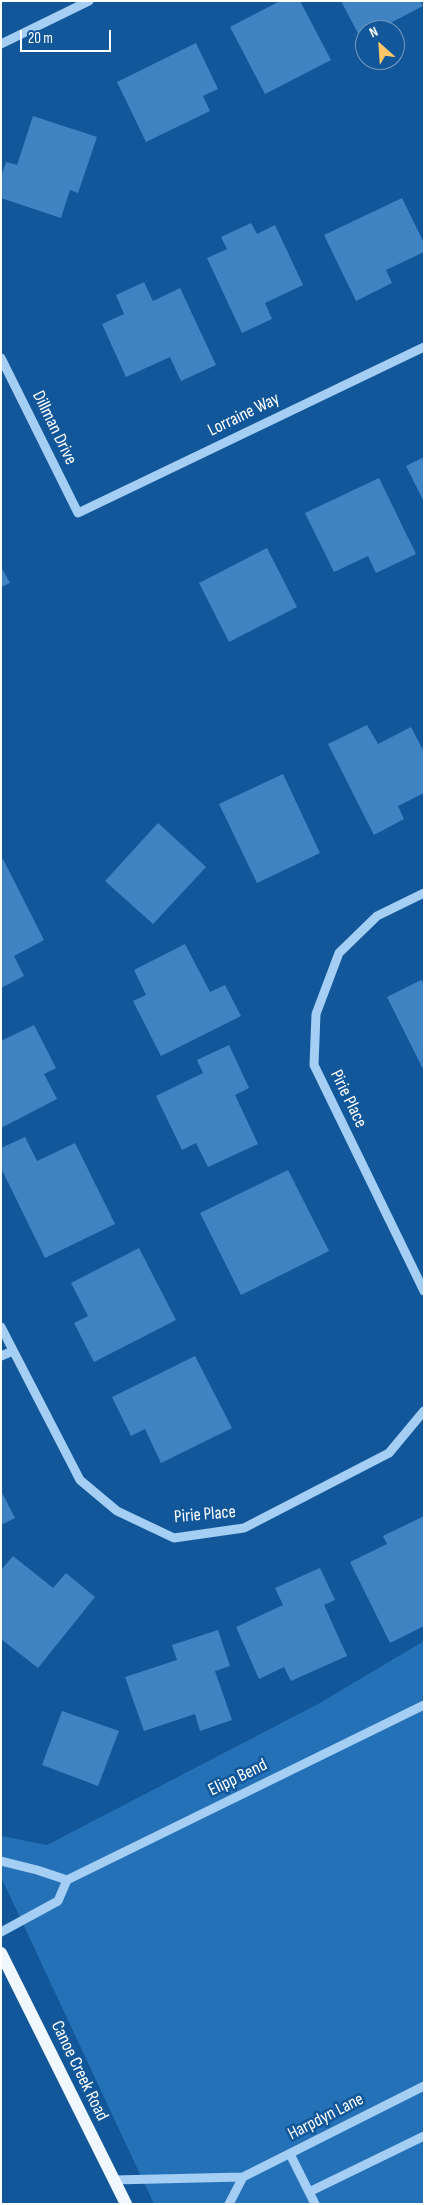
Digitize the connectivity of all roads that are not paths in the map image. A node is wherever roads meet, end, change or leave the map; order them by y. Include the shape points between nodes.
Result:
1 (89, 1) edge
2 (1, 44) edge
3 (424, 347) edge
4 (1, 358) edge
5 (78, 513) joint
6 (424, 893) edge
7 (424, 1292) edge
8 (1, 1327) edge
9 (13, 1351) junction
10 (1, 1356) edge
11 (424, 1411) edge
12 (424, 1705) edge
13 (1, 1861) edge
14 (67, 1880) junction
15 (1, 1932) edge
16 (1, 1953) edge
17 (424, 2086) edge
18 (424, 2136) edge
19 (290, 2154) junction
20 (243, 2177) junction
21 (114, 2180) junction
22 (309, 2192) junction
23 (126, 2204) edge
24 (229, 2204) edge
25 (315, 2204) edge

1 - 2 street
3 - 5 street, Lorraine Way
4 - 5 street, Dillman Drive
6 - 7 street, Pirie Place via 377,916 339,953 316,1014 314,1065
8 - 9 street, Pirie Place
9 - 10 street
9 - 11 street, Pirie Place via 80,1480 117,1511 174,1538 244,1528 389,1453
12 - 14 street, Elipp Bend
13 - 14 street
14 - 15 street via 58,1901
16 - 21 main road, Canoe Creek Road
17 - 19 street, Harpdyn Lane
18 - 22 street
19 - 20 street, Harpdyn Lane
19 - 22 street
20 - 21 street, Harpdyn Lane
20 - 24 street
21 - 23 main road, Canoe Creek Road
22 - 25 street

